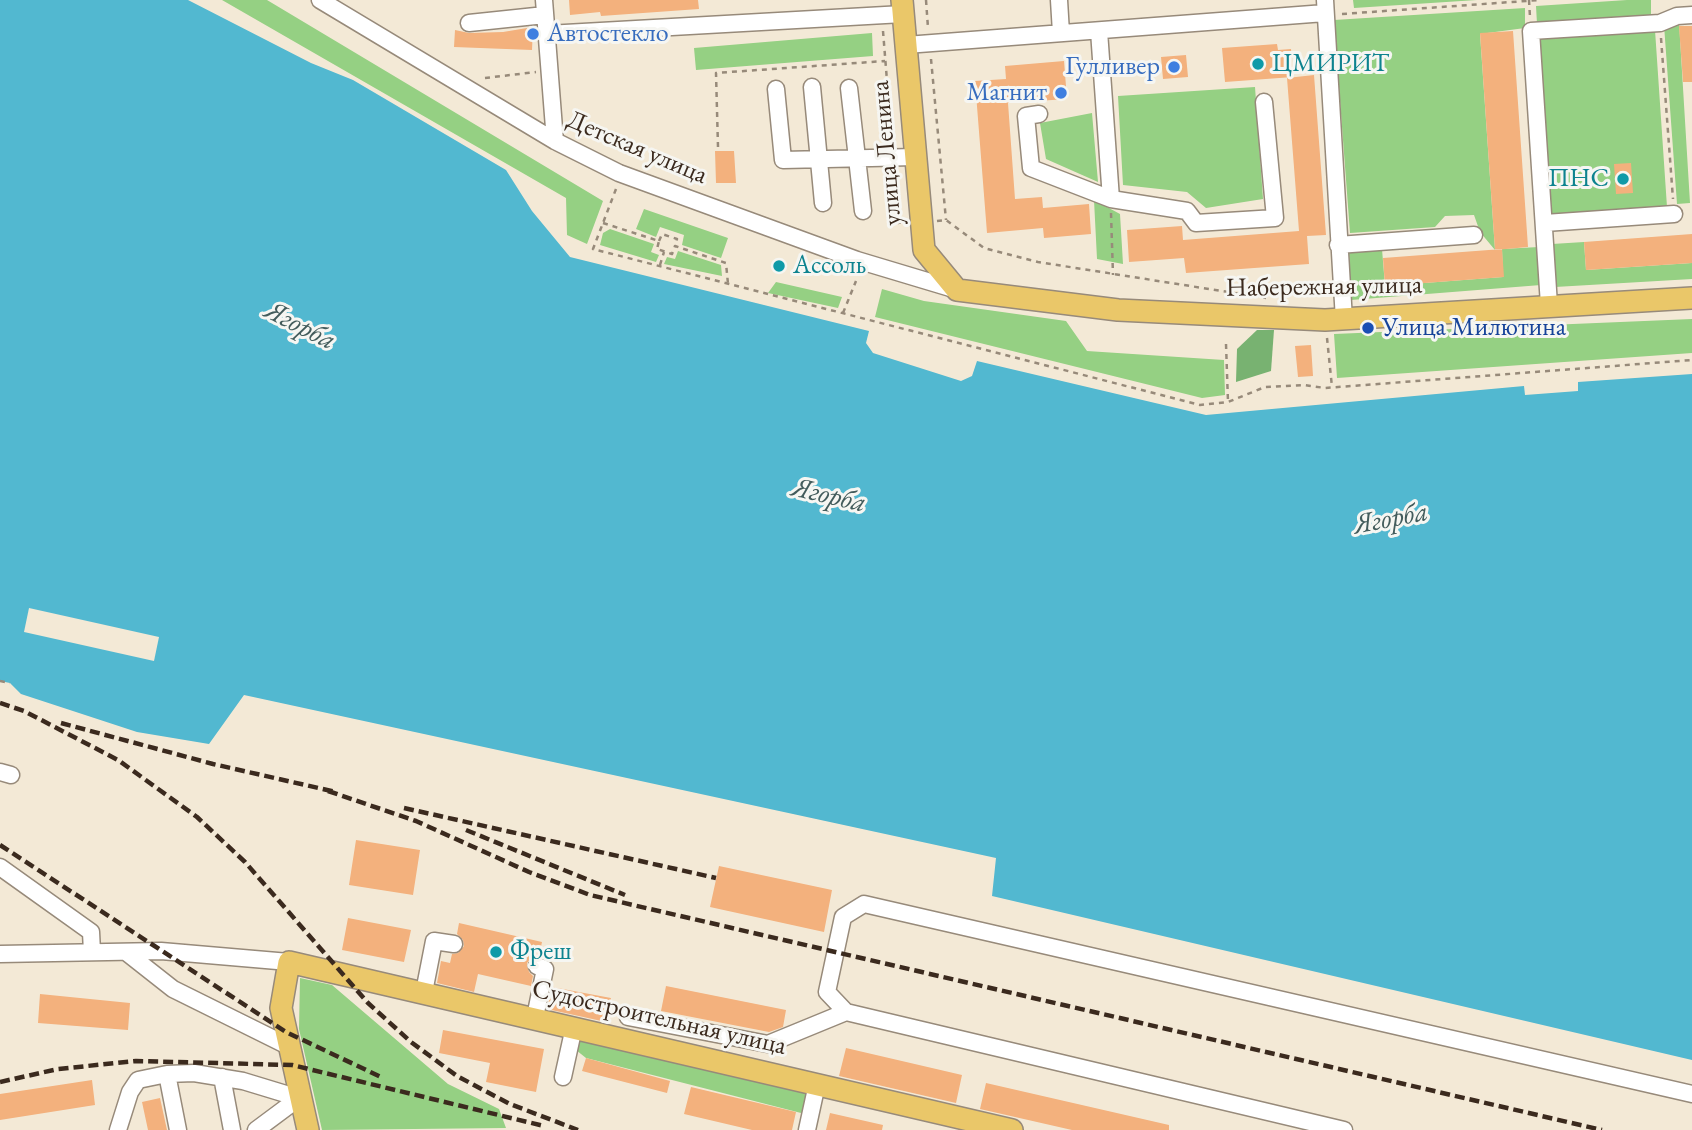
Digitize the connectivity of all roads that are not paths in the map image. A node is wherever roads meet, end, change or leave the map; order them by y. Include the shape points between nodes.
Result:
1 (320, 0) edge
2 (1059, 0) edge
3 (903, 7) edge
4 (1325, 7) edge
5 (545, 8) edge
6 (1692, 15) edge
7 (469, 23) dead end
8 (1099, 30) junction
9 (1061, 33) junction
10 (547, 34) junction
11 (906, 45) junction
12 (812, 87) dead end
13 (849, 88) dead end
14 (776, 89) dead end
15 (1264, 102) dead end
16 (1039, 114) dead end
17 (555, 141) junction
18 (856, 158) junction
19 (915, 158) junction
20 (820, 159) junction
21 (1111, 199) junction
22 (822, 203) dead end
23 (863, 211) dead end
24 (1674, 214) road end
25 (1545, 223) junction
26 (1474, 235) dead end
27 (1338, 245) junction
28 (957, 290) junction
29 (1692, 298) edge
30 (1549, 305) junction
31 (1344, 320) junction
32 (0, 867) edge
33 (454, 944) dead end
34 (92, 952) junction
35 (126, 952) junction
36 (0, 954) edge
37 (289, 962) junction
38 (537, 966) dead end
39 (424, 992) junction
40 (846, 1012) junction
41 (535, 1017) junction
42 (628, 1017) dead end
43 (673, 1026) junction
44 (574, 1027) junction
45 (288, 1046) junction
46 (669, 1049) junction
47 (167, 1074) junction
48 (222, 1077) junction
49 (563, 1077) dead end
50 (817, 1084) junction
51 (1692, 1094) edge
52 (299, 1098) junction
53 (118, 1130) edge
54 (178, 1130) edge
55 (232, 1130) edge
56 (256, 1130) edge
57 (308, 1130) edge
58 (807, 1130) edge
59 (1012, 1130) edge
60 (1344, 1130) edge

1 - 17 street, Детская улица
2 - 9 street
3 - 10 street
3 - 11 main road, улица Ленина
4 - 8 street
4 - 27 street
5 - 7 street
5 - 10 street
6 - 25 street via 1660,23 1531,31
8 - 9 street
8 - 21 street
9 - 11 street
10 - 17 street
11 - 19 main road, улица Ленина
12 - 20 street
13 - 18 street
14 - 20 street via 783,160
15 - 21 street via 1275,218 1195,223 1186,211
16 - 21 street via 1026,116 1031,168
17 - 28 street, Детская улица via 619,173 857,260
18 - 19 street
18 - 20 street
18 - 23 street
19 - 28 main road, улица Ленина via 924,250
20 - 22 street
24 - 25 street
25 - 30 street
26 - 27 street
27 - 31 street
28 - 31 main road, Набережная улица via 1118,310
29 - 30 main road, Набережная улица
30 - 31 main road, Набережная улица
32 - 34 street via 90,932
33 - 39 street via 434,940
34 - 35 street, Судостроительная улица
34 - 36 street, Судостроительная улица
35 - 37 street, Судостроительная улица
35 - 45 street via 173,989
37 - 39 main road, Судостроительная улица
37 - 45 main road via 281,1008
38 - 41 street via 545,969
39 - 41 main road, Судостроительная улица
40 - 43 street via 768,1044
40 - 51 street via 827,992 843,917 864,904
40 - 60 street
41 - 44 main road, Судостроительная улица
42 - 43 street
43 - 46 street
44 - 46 main road, Судостроительная улица
44 - 49 street
45 - 52 main road
46 - 50 main road, Судостроительная улица
47 - 48 street
47 - 53 street via 138,1080
47 - 54 street
48 - 52 street
48 - 55 street
50 - 58 street
50 - 59 main road, Судостроительная улица
52 - 56 street
52 - 57 main road

